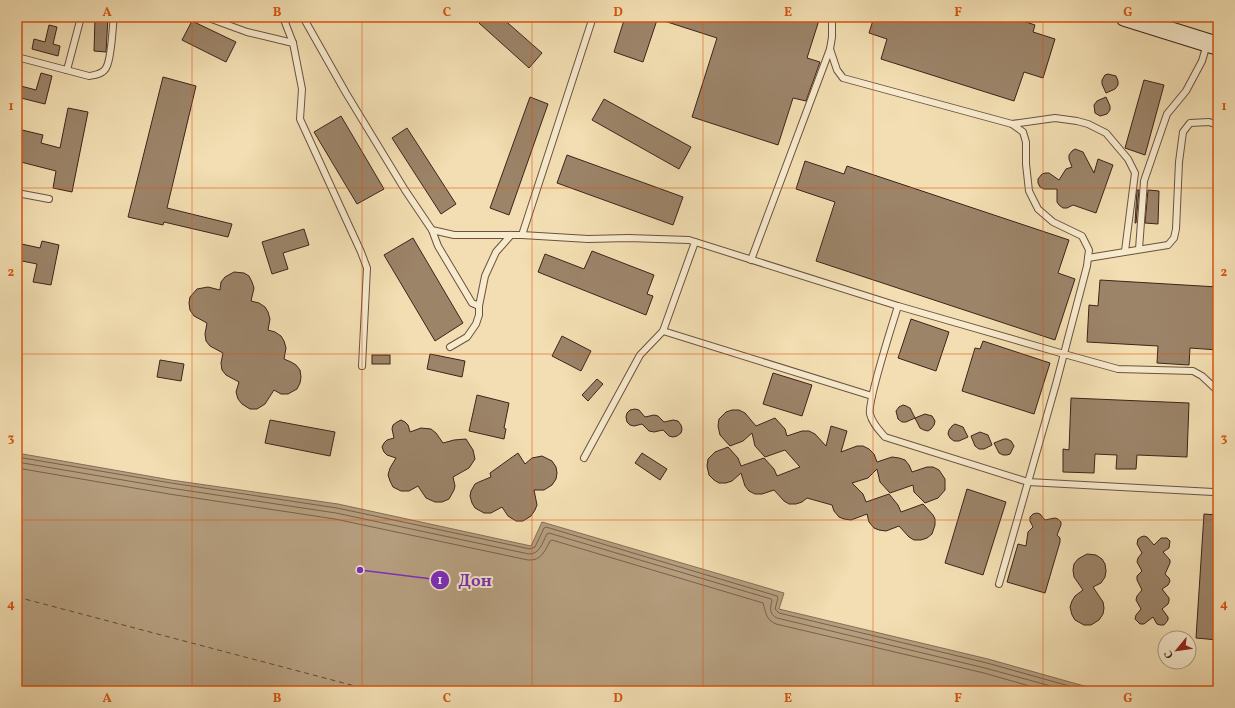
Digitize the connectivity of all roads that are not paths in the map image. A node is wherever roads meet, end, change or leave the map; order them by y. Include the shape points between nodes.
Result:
1 (81, 17) edge
2 (114, 17) edge
3 (206, 17) edge
4 (283, 17) edge
5 (303, 17) edge
6 (593, 17) edge
7 (832, 17) edge
8 (1125, 17) edge
9 (293, 43) junction
10 (1213, 45) edge
11 (830, 49) junction
12 (17, 57) edge
13 (67, 70) junction
14 (1012, 124) junction
15 (1218, 125) edge
16 (17, 193) edge
17 (48, 199) dead end
18 (432, 230) junction
19 (511, 235) junction
20 (522, 235) junction
21 (695, 242) junction
22 (1139, 249) junction
23 (1125, 252) junction
24 (1088, 258) junction
25 (751, 260) junction
26 (478, 306) junction
27 (898, 306) junction
28 (663, 331) junction
29 (450, 347) dead end
30 (1064, 354) junction
31 (362, 366) dead end
32 (1218, 391) edge
33 (872, 396) junction
34 (584, 458) dead end
35 (1028, 482) junction
36 (1218, 490) edge
37 (999, 584) dead end

1 - 13 lane
2 - 13 lane via 106,69 100,74 89,76
3 - 9 lane via 247,32
4 - 9 lane
5 - 18 lane via 385,158
6 - 20 lane
7 - 11 lane
8 - 10 main road via 1155,24
9 - 31 lane via 302,89 300,119 367,268
10 - 22 lane via 1186,91 1167,114 1144,181
11 - 14 lane via 843,78
11 - 25 lane
12 - 13 lane
14 - 23 lane via 1055,118 1088,124 1106,133 1128,159 1135,173
14 - 24 lane via 1023,132 1026,142 1028,191 1038,209 1053,222 1082,236 1089,250
15 - 22 lane via 1209,122 1190,123 1183,132 1174,238 1168,245
16 - 17 lane
18 - 19 lane via 454,235
18 - 26 lane via 438,246 472,303
19 - 20 lane
19 - 26 lane via 496,252 485,276
20 - 21 lane
21 - 25 lane
21 - 28 lane
22 - 23 lane
23 - 24 lane
24 - 30 lane
25 - 27 lane
26 - 29 lane via 476,324 467,337
27 - 30 lane
27 - 33 lane
28 - 33 lane
28 - 34 lane via 640,355
30 - 32 lane via 1118,369 1193,371
30 - 35 lane
33 - 35 lane via 869,413 885,437
35 - 36 lane via 1213,492
35 - 37 lane

